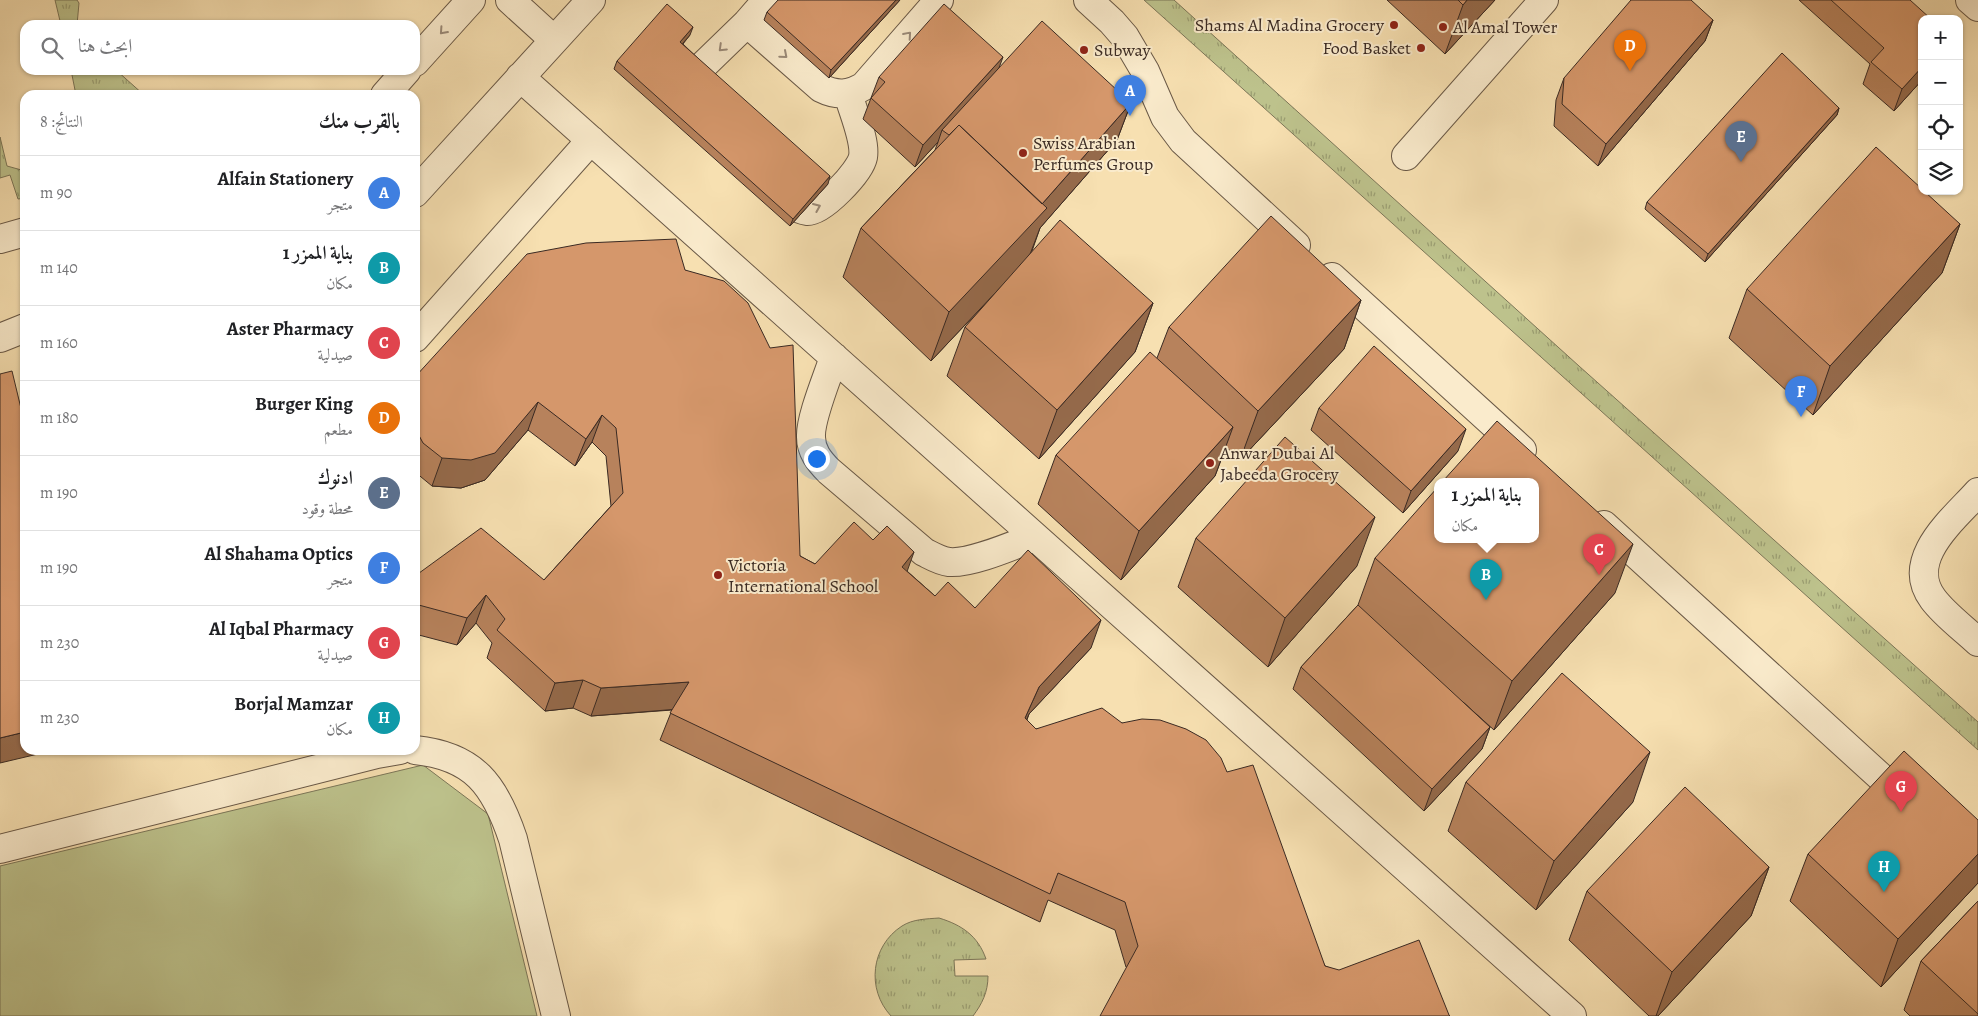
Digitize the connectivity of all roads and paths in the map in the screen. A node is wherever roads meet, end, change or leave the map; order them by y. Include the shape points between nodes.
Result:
1 (471, 0) edge
2 (510, 0) edge
3 (591, 0) edge
4 (767, 0) edge
5 (1088, 0) edge
6 (1544, 0) edge
7 (1970, 0) edge
8 (931, 3) edge
9 (1978, 7) edge
10 (747, 23) junction
11 (554, 40) junction
12 (420, 56) edge
13 (403, 75) edge
14 (520, 77) junction
15 (389, 90) edge
16 (848, 93) junction
17 (688, 114) edge
18 (591, 140) junction
19 (1406, 156) dead end
20 (755, 171) edge
21 (420, 187) edge
22 (20, 233) edge
23 (0, 239) edge
24 (20, 330) edge
25 (420, 332) edge
26 (0, 338) edge
27 (834, 357) junction
28 (1544, 470) edge
29 (1978, 492) edge
30 (1588, 510) edge
31 (1035, 537) junction
32 (1978, 642) edge
33 (420, 750) edge
34 (373, 755) edge
35 (1926, 818) edge
36 (0, 848) edge
37 (556, 1016) edge
38 (1572, 1016) edge

1 -> 12 street
2 - 11 street
3 - 11 street
4 - 10 street
5 - 28 street via 1129,43 1166,117 1183,141
6 - 19 street
7 - 9 street
16 -> 8 street via 864,86
10 -> 16 street via 821,88
10 -> 17 street via 683,85 680,100
11 - 14 street
13 - 15 street
14 - 18 street
14 - 21 street
20 -> 16 street via 798,208 812,211 825,204 860,166 863,157
18 - 25 street
18 - 27 street
22 - 23 street
24 - 26 street
27 - 31 street
27 - 31 street via 810,437 813,450 829,471 935,558 961,562
29 - 32 street via 1933,544 1924,568 1933,599
30 - 35 street
31 - 38 street
33 - 37 street via 437,752 465,764 488,784 503,810 513,838
34 - 36 street

